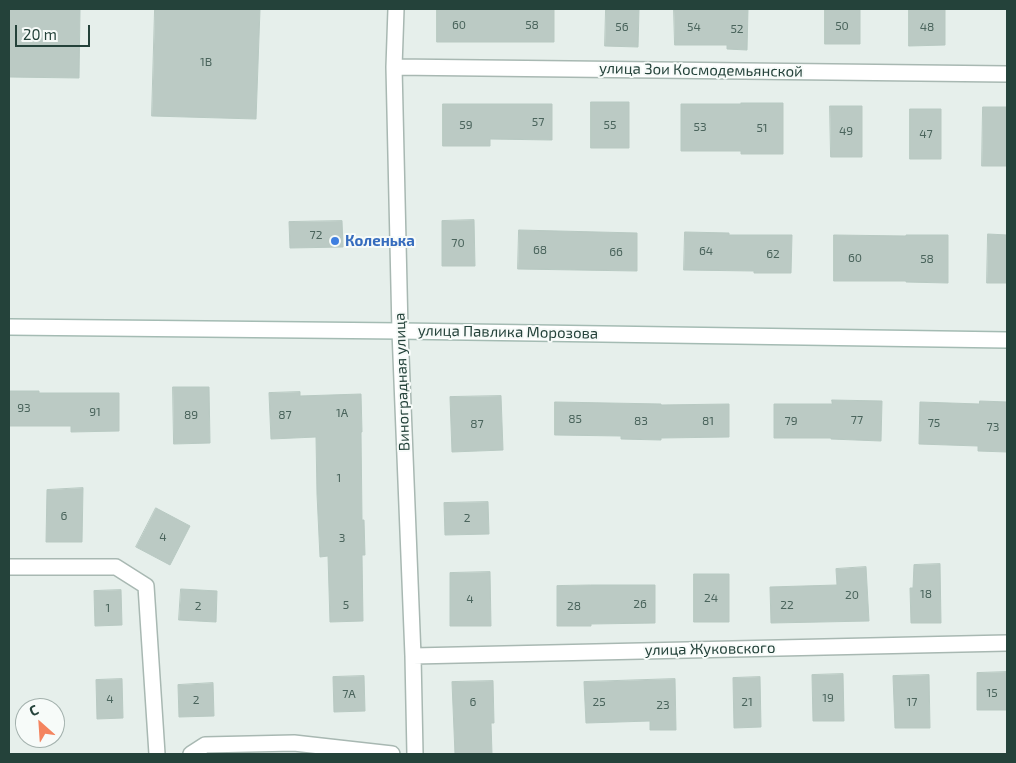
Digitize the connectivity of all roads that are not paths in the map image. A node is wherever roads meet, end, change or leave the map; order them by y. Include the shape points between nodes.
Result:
1 (396, 9) edge
2 (394, 67) junction
3 (1007, 74) edge
4 (9, 327) edge
5 (400, 331) junction
6 (1007, 340) edge
7 (9, 567) edge
8 (1007, 642) edge
9 (413, 656) junction
10 (157, 754) edge
11 (191, 754) edge
12 (392, 754) edge
13 (415, 754) edge

1 - 2 street, Виноградная улица
2 - 3 street, улица Зои Космодемьянской
2 - 5 street, Виноградная улица
4 - 5 street, улица Павлика Морозова
5 - 6 street, улица Павлика Морозова
5 - 9 street, Виноградная улица
7 - 10 street via 116,567 146,586
8 - 9 street, улица Жуковского
9 - 13 street, Виноградная улица
11 - 12 street via 204,745 294,743

